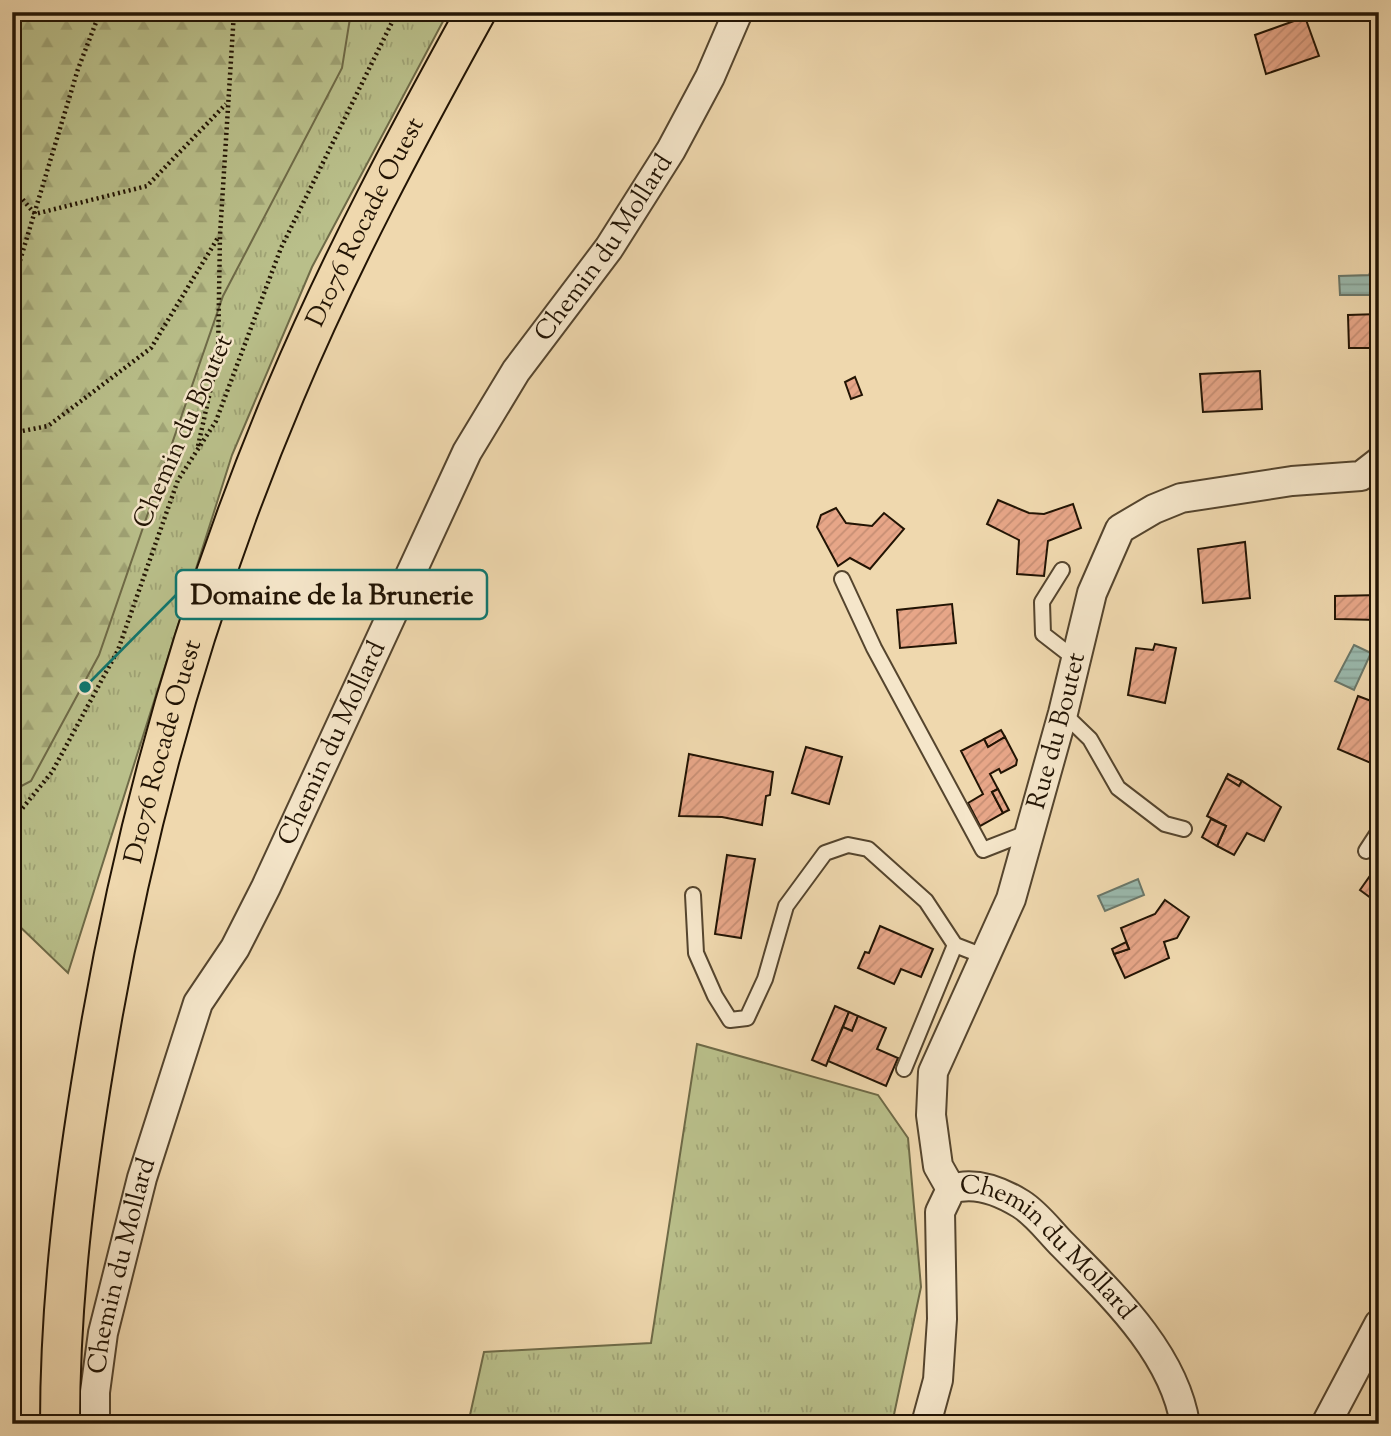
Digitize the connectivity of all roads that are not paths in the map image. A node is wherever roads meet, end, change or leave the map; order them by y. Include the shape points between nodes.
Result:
1 (476, 12) edge
2 (738, 12) edge
3 (1373, 475) edge
4 (1062, 570) dead end
5 (842, 579) dead end
6 (1074, 658) junction
7 (1063, 713) junction
8 (1184, 829) dead end
9 (1379, 831) edge
10 (1028, 832) junction
11 (1366, 851) dead end
12 (693, 895) dead end
13 (955, 945) junction
14 (986, 957) junction
15 (904, 1069) dead end
16 (951, 1189) junction
17 (1379, 1324) edge
18 (60, 1379) junction
19 (938, 1380) junction
20 (54, 1424) edge
21 (60, 1424) edge
22 (95, 1424) edge
23 (926, 1424) edge
24 (941, 1424) edge
25 (1185, 1424) edge
26 (1326, 1424) edge

1 - 18 main road, D1076 Rocade Ouest via 400,150 284,394 230,534 173,708 109,974 67,1257
2 - 22 street, Chemin du Mollard via 671,150 609,248 516,371 467,452 266,887 235,948 198,1003 142,1178 103,1332
3 - 6 street, Rue du Boutet via 1292,481 1181,498 1120,529 1092,593
4 - 6 lane via 1042,602 1043,634
5 - 10 lane via 874,649 983,850
6 - 7 street, Rue du Boutet
7 - 8 lane via 1090,739 1118,788 1165,824
7 - 10 street, Rue du Boutet
9 - 11 lane
10 - 14 street, Rue du Boutet via 1010,899
12 - 13 lane via 696,953 730,1020 747,1018 765,979 786,906 825,853 848,845 868,849 926,901
13 - 14 lane
13 - 15 lane
14 - 16 street, Rue du Boutet via 933,1072 931,1115 938,1166
16 - 19 street, Chemin du Mollard via 940,1212
16 - 25 street, Chemin du Mollard via 978,1186 1024,1205 1118,1302 1169,1376
17 - 26 street
18 - 20 main road
18 - 21 main road
19 - 23 street, Chemin du Mollard
19 - 24 street

